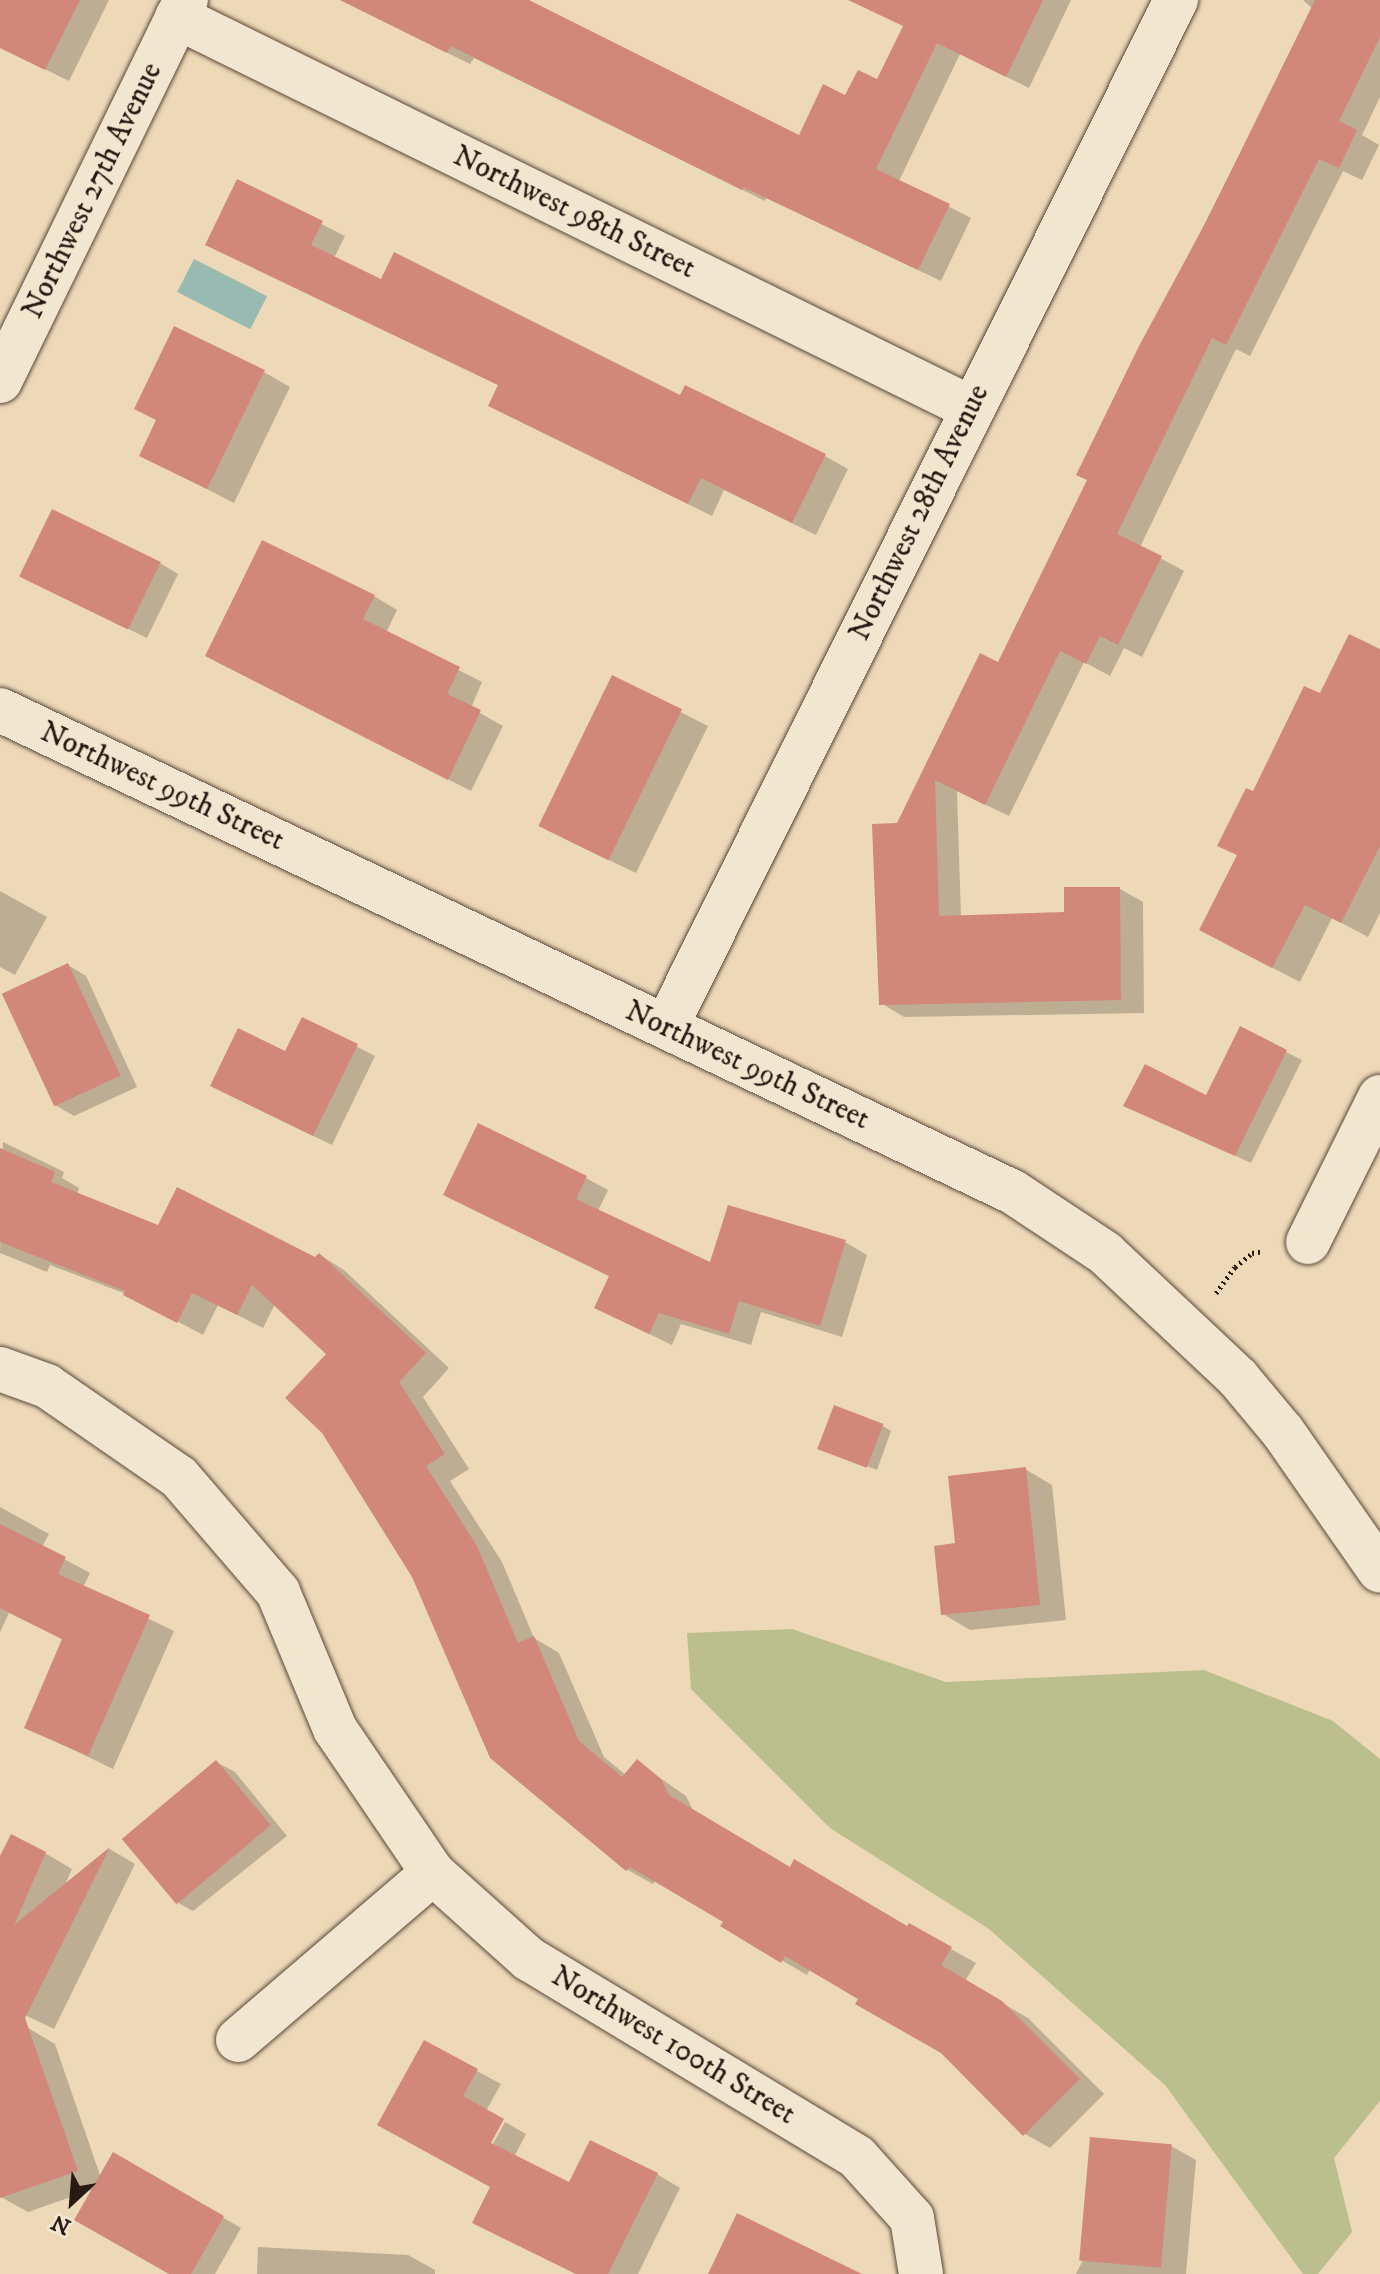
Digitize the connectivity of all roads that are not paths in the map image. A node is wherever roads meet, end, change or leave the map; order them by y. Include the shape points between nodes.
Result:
1 (1176, 0) edge
2 (182, 9) edge
3 (0, 381) edge
4 (971, 408) junction
5 (0, 710) edge
6 (666, 1027) junction
7 (1380, 1097) edge
8 (1308, 1242) road end
9 (0, 1369) edge
10 (1380, 1571) edge
11 (433, 1873) junction
12 (238, 2040) dead end
13 (921, 2274) edge

1 - 4 street, Northwest 28th Avenue
2 - 3 street, Northwest 27th Avenue
2 - 4 street, Northwest 98th Street
4 - 6 street, Northwest 28th Avenue
5 - 6 street, Northwest 99th Street
6 - 10 street, Northwest 99th Street via 1013,1192 1105,1253 1238,1378 1283,1432
7 - 8 street
9 - 11 street, Northwest 100th Street via 47,1386 179,1477 278,1592 335,1729
11 - 12 street
11 - 13 street, Northwest 100th Street via 529,1959 857,2157 912,2218

